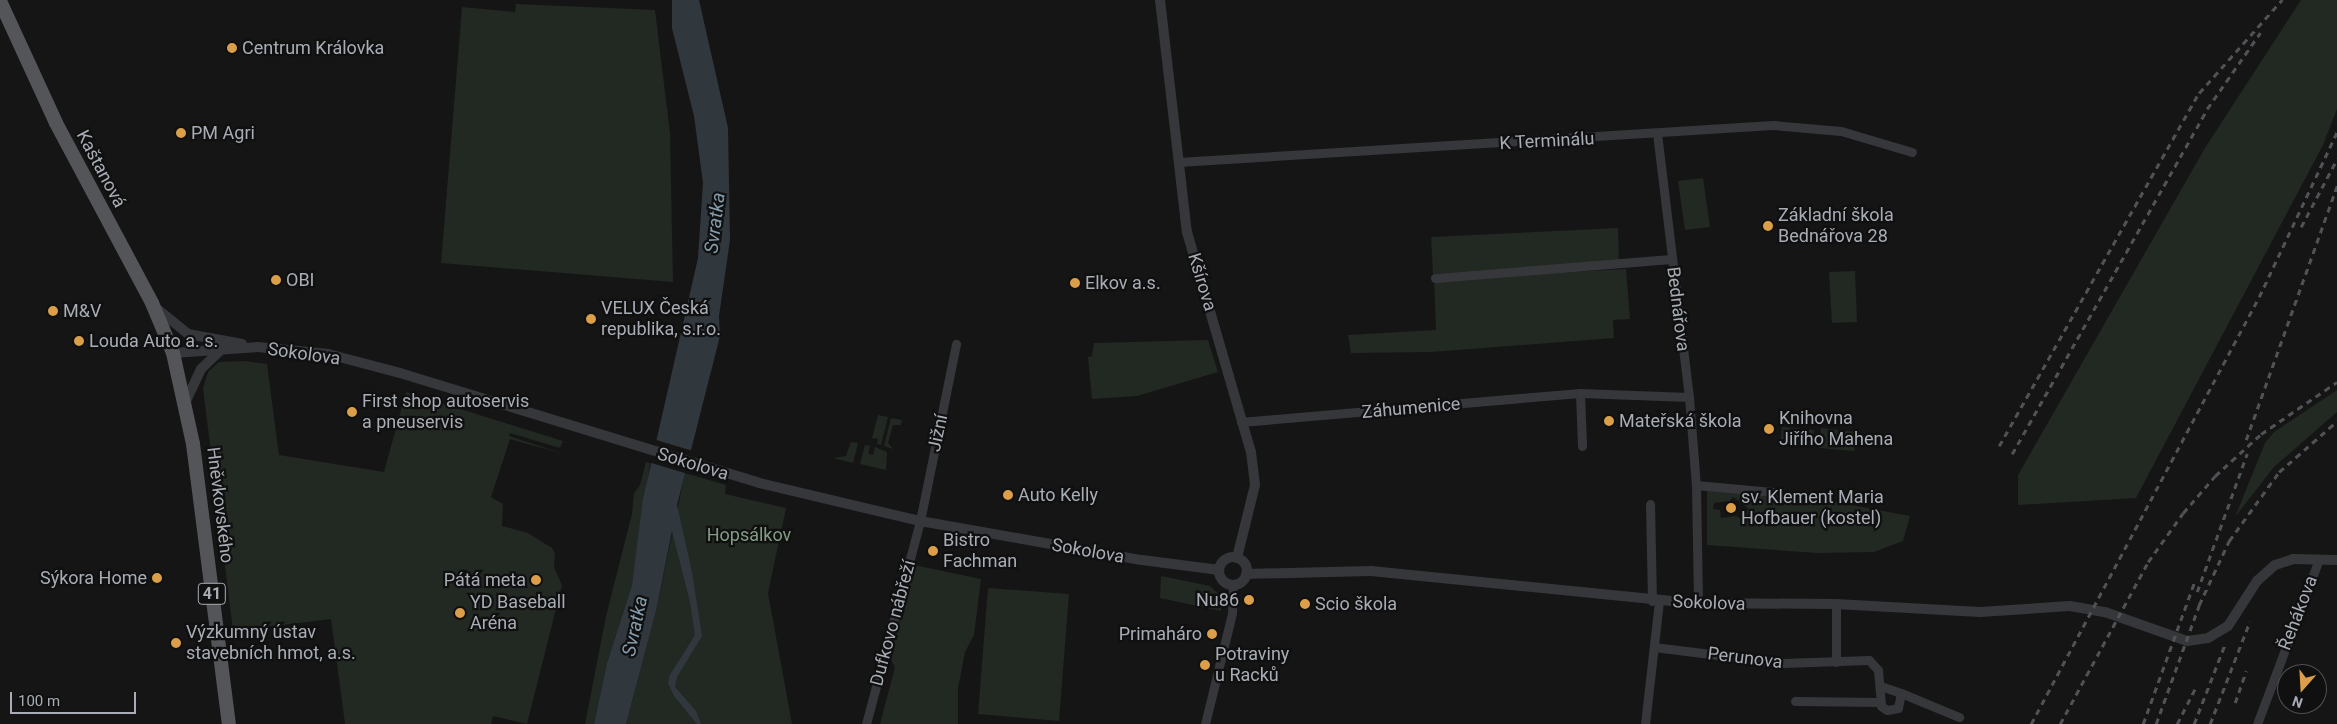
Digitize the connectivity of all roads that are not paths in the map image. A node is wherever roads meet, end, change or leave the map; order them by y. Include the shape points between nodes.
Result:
1 (1160, 0) edge
2 (0, 1) edge
3 (1657, 133) junction
4 (1912, 152) dead end
5 (1178, 162) junction
6 (1671, 260) junction
7 (1435, 278) dead end
8 (152, 303) junction
9 (956, 344) dead end
10 (258, 347) junction
11 (222, 349) junction
12 (173, 353) junction
13 (1580, 393) junction
14 (1689, 397) junction
15 (186, 401) junction
16 (1241, 422) junction
17 (1582, 446) dead end
18 (1696, 486) junction
19 (1773, 492) dead end
20 (1650, 504) dead end
21 (920, 521) junction
22 (1237, 558) junction
23 (2319, 559) junction
24 (2337, 560) edge
25 (1219, 570) junction
26 (1246, 574) junction
27 (1233, 585) junction
28 (1655, 601) junction
29 (1698, 603) junction
30 (1836, 604) junction
31 (1654, 647) junction
32 (1836, 662) junction
33 (1881, 686) junction
34 (1901, 693) junction
35 (1795, 701) dead end
36 (1880, 702) junction
37 (1959, 717) dead end
38 (229, 724) edge
39 (866, 724) edge
40 (1205, 724) edge
41 (1645, 724) edge
42 (2257, 724) edge

1 - 5 street, Kšírova
2 - 8 main road, Kaštanová / 41 via 56,123
3 - 4 street, K Terminálu via 1715,127 1810,127 1864,136
3 - 5 street, K Terminálu
3 - 6 street, Bednářova
5 - 16 street, Kšírova via 1187,232
6 - 7 street
6 - 14 street, Bednářova
8 - 10 street via 188,334
8 - 12 main road, Kaštanová / 41
9 - 21 street, Jižní
10 - 11 street, Sokolova
10 - 21 street, Sokolova via 328,354 400,373 704,468
11 - 12 street, Sokolova
11 - 15 street via 201,368
12 - 15 main road, Hněvkovského / 41
13 - 14 street, Záhumenice
13 - 16 street, Záhumenice
13 - 17 street
14 - 18 street, Bednářova
15 - 38 main road, Hněvkovského / 41
16 - 22 street, Kšírova via 1251,452 1255,485
18 - 19 street
18 - 29 street, Bednářova
20 - 28 street
21 - 25 street, Sokolova via 1142,560
21 - 39 street, Dufkovo nábřeží
22 - 25 street via 1224,561
22 - 26 street via 1246,566
23 - 24 street, Sokolova
23 - 30 street, Sokolova via 2293,559 2268,570 2253,586 2234,620 2216,635 2200,640 2169,636 2105,612 2081,607 1980,612
23 - 42 street, Řehákova
25 - 27 street via 1222,580
26 - 27 street via 1240,583
26 - 28 street, Sokolova via 1371,571
27 - 40 street via 1232,613
28 - 29 street, Sokolova
28 - 31 street
29 - 30 street, Sokolova
30 - 32 street
31 - 32 street, Perunova via 1783,663
31 - 41 street
32 - 33 street, Perunova via 1843,659 1872,661
33 - 34 street
33 - 36 street, Perunova
34 - 36 street via 1900,705 1894,710 1883,709
34 - 37 street
35 - 36 street

